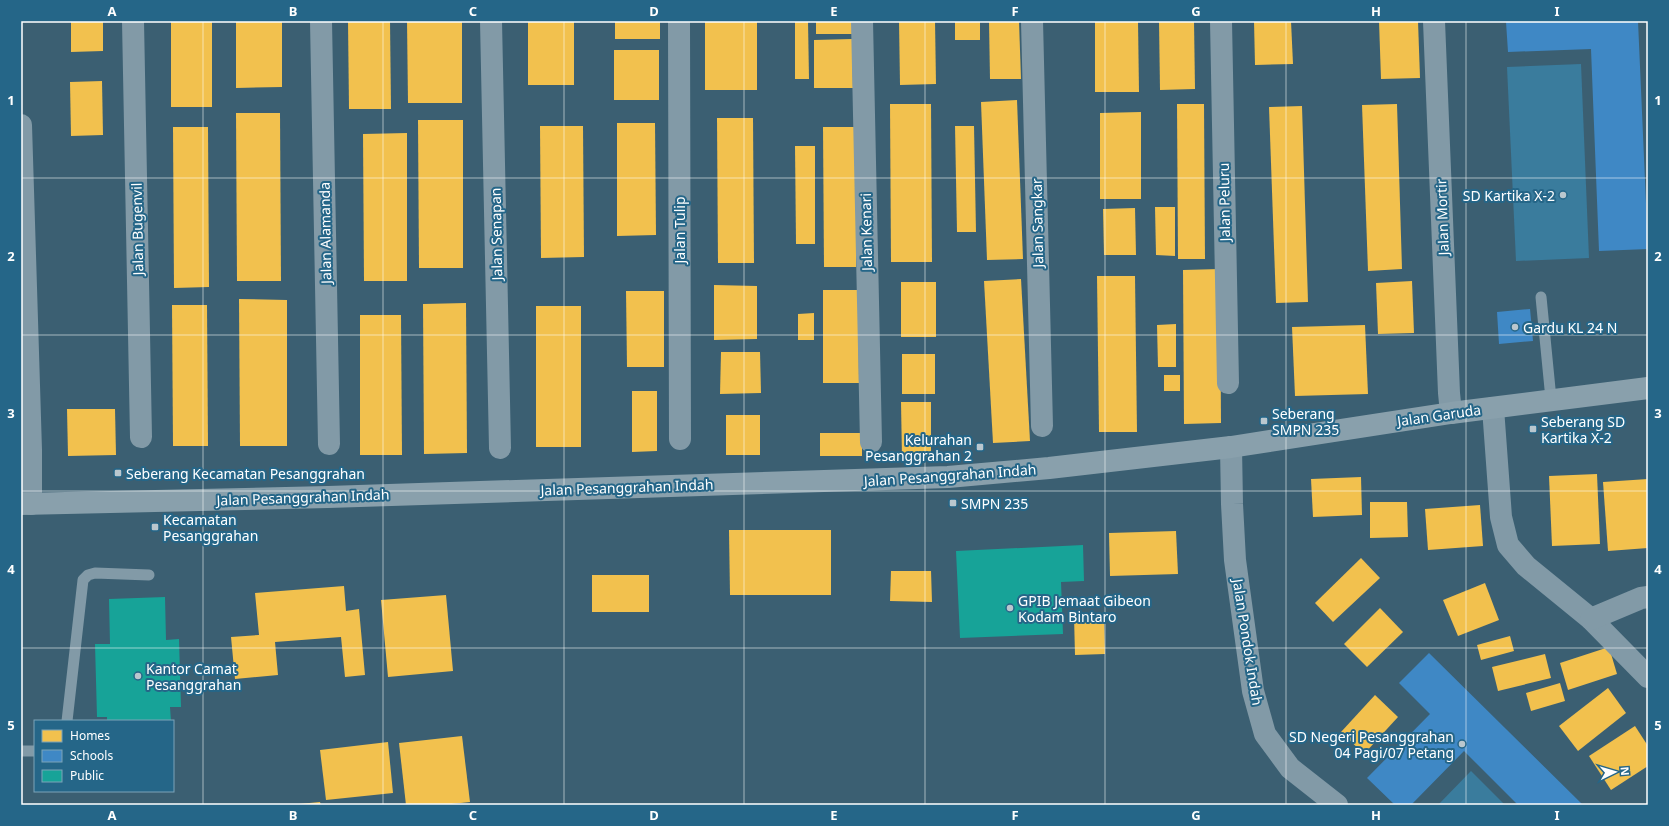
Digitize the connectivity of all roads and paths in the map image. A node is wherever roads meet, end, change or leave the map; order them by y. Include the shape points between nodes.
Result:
1 (133, 21) edge
2 (321, 21) edge
3 (491, 21) edge
4 (679, 21) edge
5 (862, 21) edge
6 (1032, 21) edge
7 (1221, 21) edge
8 (1434, 21) edge
9 (21, 125) edge
10 (1541, 297) dead end
11 (1228, 383) dead end
12 (1648, 388) edge
13 (1551, 399) junction
14 (1493, 408) junction
15 (1451, 413) junction
16 (1042, 426) dead end
17 (141, 437) dead end
18 (680, 439) dead end
19 (871, 442) dead end
20 (329, 444) dead end
21 (1231, 447) junction
22 (500, 448) dead end
23 (26, 504) edge
24 (149, 575) dead end
25 (1648, 597) edge
26 (1591, 619) junction
27 (1648, 678) edge
28 (67, 720) edge
29 (21, 751) edge
30 (34, 751) edge
31 (1337, 805) edge

1 - 17 street, Jalan Bugenvil
2 - 20 street, Jalan Alamanda
3 - 22 street, Jalan Senapan
4 - 18 street, Jalan Tulip
5 - 19 street, Jalan Kenari
6 - 16 street, Jalan Sangkar
7 - 11 street, Jalan Peluru
8 - 15 street, Jalan Mortir
9 - 23 street via 31,442
10 - 13 lane
12 - 13 street, Jalan Garuda
13 - 14 street, Jalan Garuda
14 - 15 street, Jalan Garuda
14 - 26 street via 1501,517 1508,545 1526,566
15 - 21 street, Jalan Garuda
21 - 23 street, Jalan Pesanggrahan Indah via 948,477 335,497
21 - 31 street, Jalan Pondok Indah via 1235,560 1253,691 1265,734 1290,768
24 - 28 lane via 95,573 82,580
25 - 26 street
26 - 27 street
29 - 30 lane

